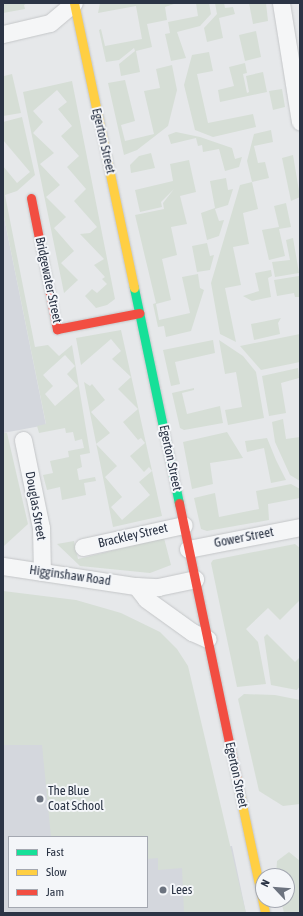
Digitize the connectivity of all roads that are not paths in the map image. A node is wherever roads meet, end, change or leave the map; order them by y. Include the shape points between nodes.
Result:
1 (74, 3) edge
2 (281, 3) edge
3 (3, 34) edge
4 (300, 121) edge
5 (31, 198) dead end
6 (139, 313) junction
7 (22, 440) dead end
8 (184, 525) junction
9 (300, 527) edge
10 (83, 547) dead end
11 (188, 549) junction
12 (3, 566) edge
13 (42, 572) junction
14 (195, 578) junction
15 (136, 586) junction
16 (208, 639) junction
17 (265, 913) edge

1 - 3 street via 50,23
1 - 6 street, Egerton Street
2 - 4 street
5 - 6 street, Bridgewater Street via 57,329
6 - 8 street, Egerton Street
7 - 13 street, Douglas Street via 41,528
8 - 10 street, Brackley Street
8 - 11 street, Egerton Street
9 - 11 street, Gower Street
11 - 14 street, Egerton Street
12 - 13 street, Higginshaw Road
13 - 15 street, Higginshaw Road
14 - 15 street, Higginshaw Road via 158,587
14 - 16 street, Egerton Street
15 - 16 street via 146,599 192,632
16 - 17 street, Egerton Street

